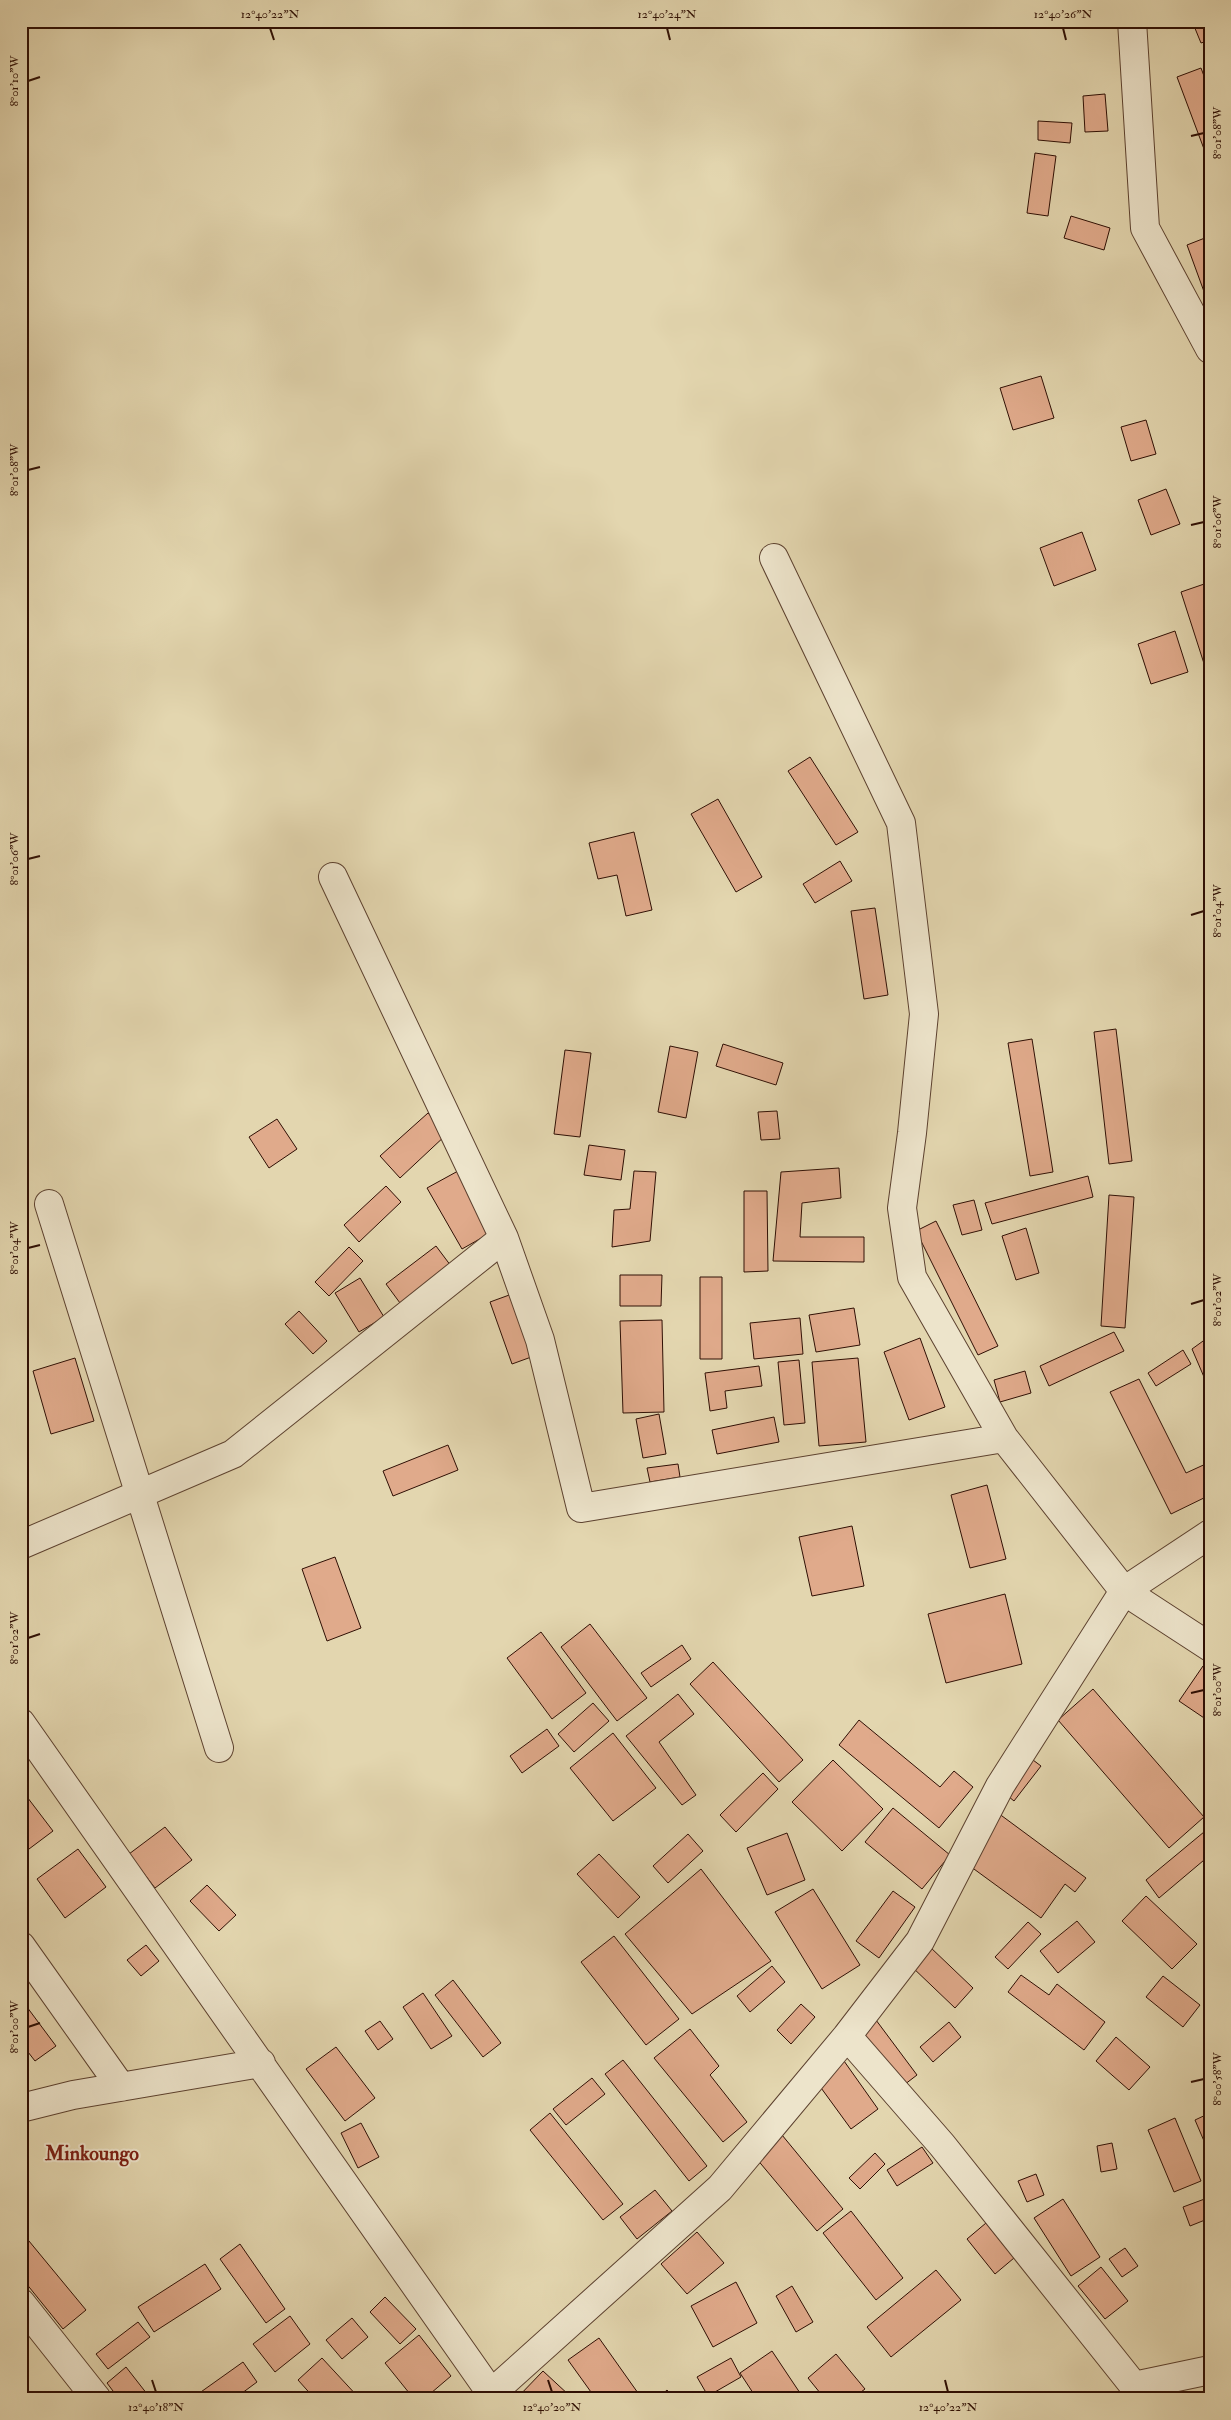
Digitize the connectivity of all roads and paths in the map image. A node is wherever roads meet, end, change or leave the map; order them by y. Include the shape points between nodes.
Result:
1 (1132, 21) edge
2 (1210, 349) edge
3 (774, 558) dead end
4 (333, 877) dead end
5 (49, 1204) dead end
6 (504, 1238) junction
7 (1004, 1438) junction
8 (140, 1494) junction
9 (1210, 1534) edge
10 (21, 1545) edge
11 (1124, 1591) junction
12 (1210, 1647) edge
13 (21, 1723) edge
14 (219, 1748) dead end
15 (21, 1946) edge
16 (847, 2036) junction
17 (260, 2063) junction
18 (121, 2087) junction
19 (21, 2108) edge
20 (21, 2302) edge
21 (1210, 2370) edge
22 (488, 2396) edge
23 (97, 2399) edge

1 - 2 street via 1145,228
3 - 7 street via 901,823 924,1014 902,1208 912,1277
4 - 6 street
5 - 8 street
6 - 7 street via 540,1340 581,1508
6 - 8 street via 233,1454
7 - 11 street
8 - 10 street
8 - 14 street
9 - 11 street
11 - 12 street
11 - 16 street via 1000,1786 920,1941
13 - 17 street
15 - 18 street
16 - 21 street via 942,2146 1134,2386
16 - 22 street via 720,2188
17 - 18 street
17 - 22 street
18 - 19 street
20 - 23 street

